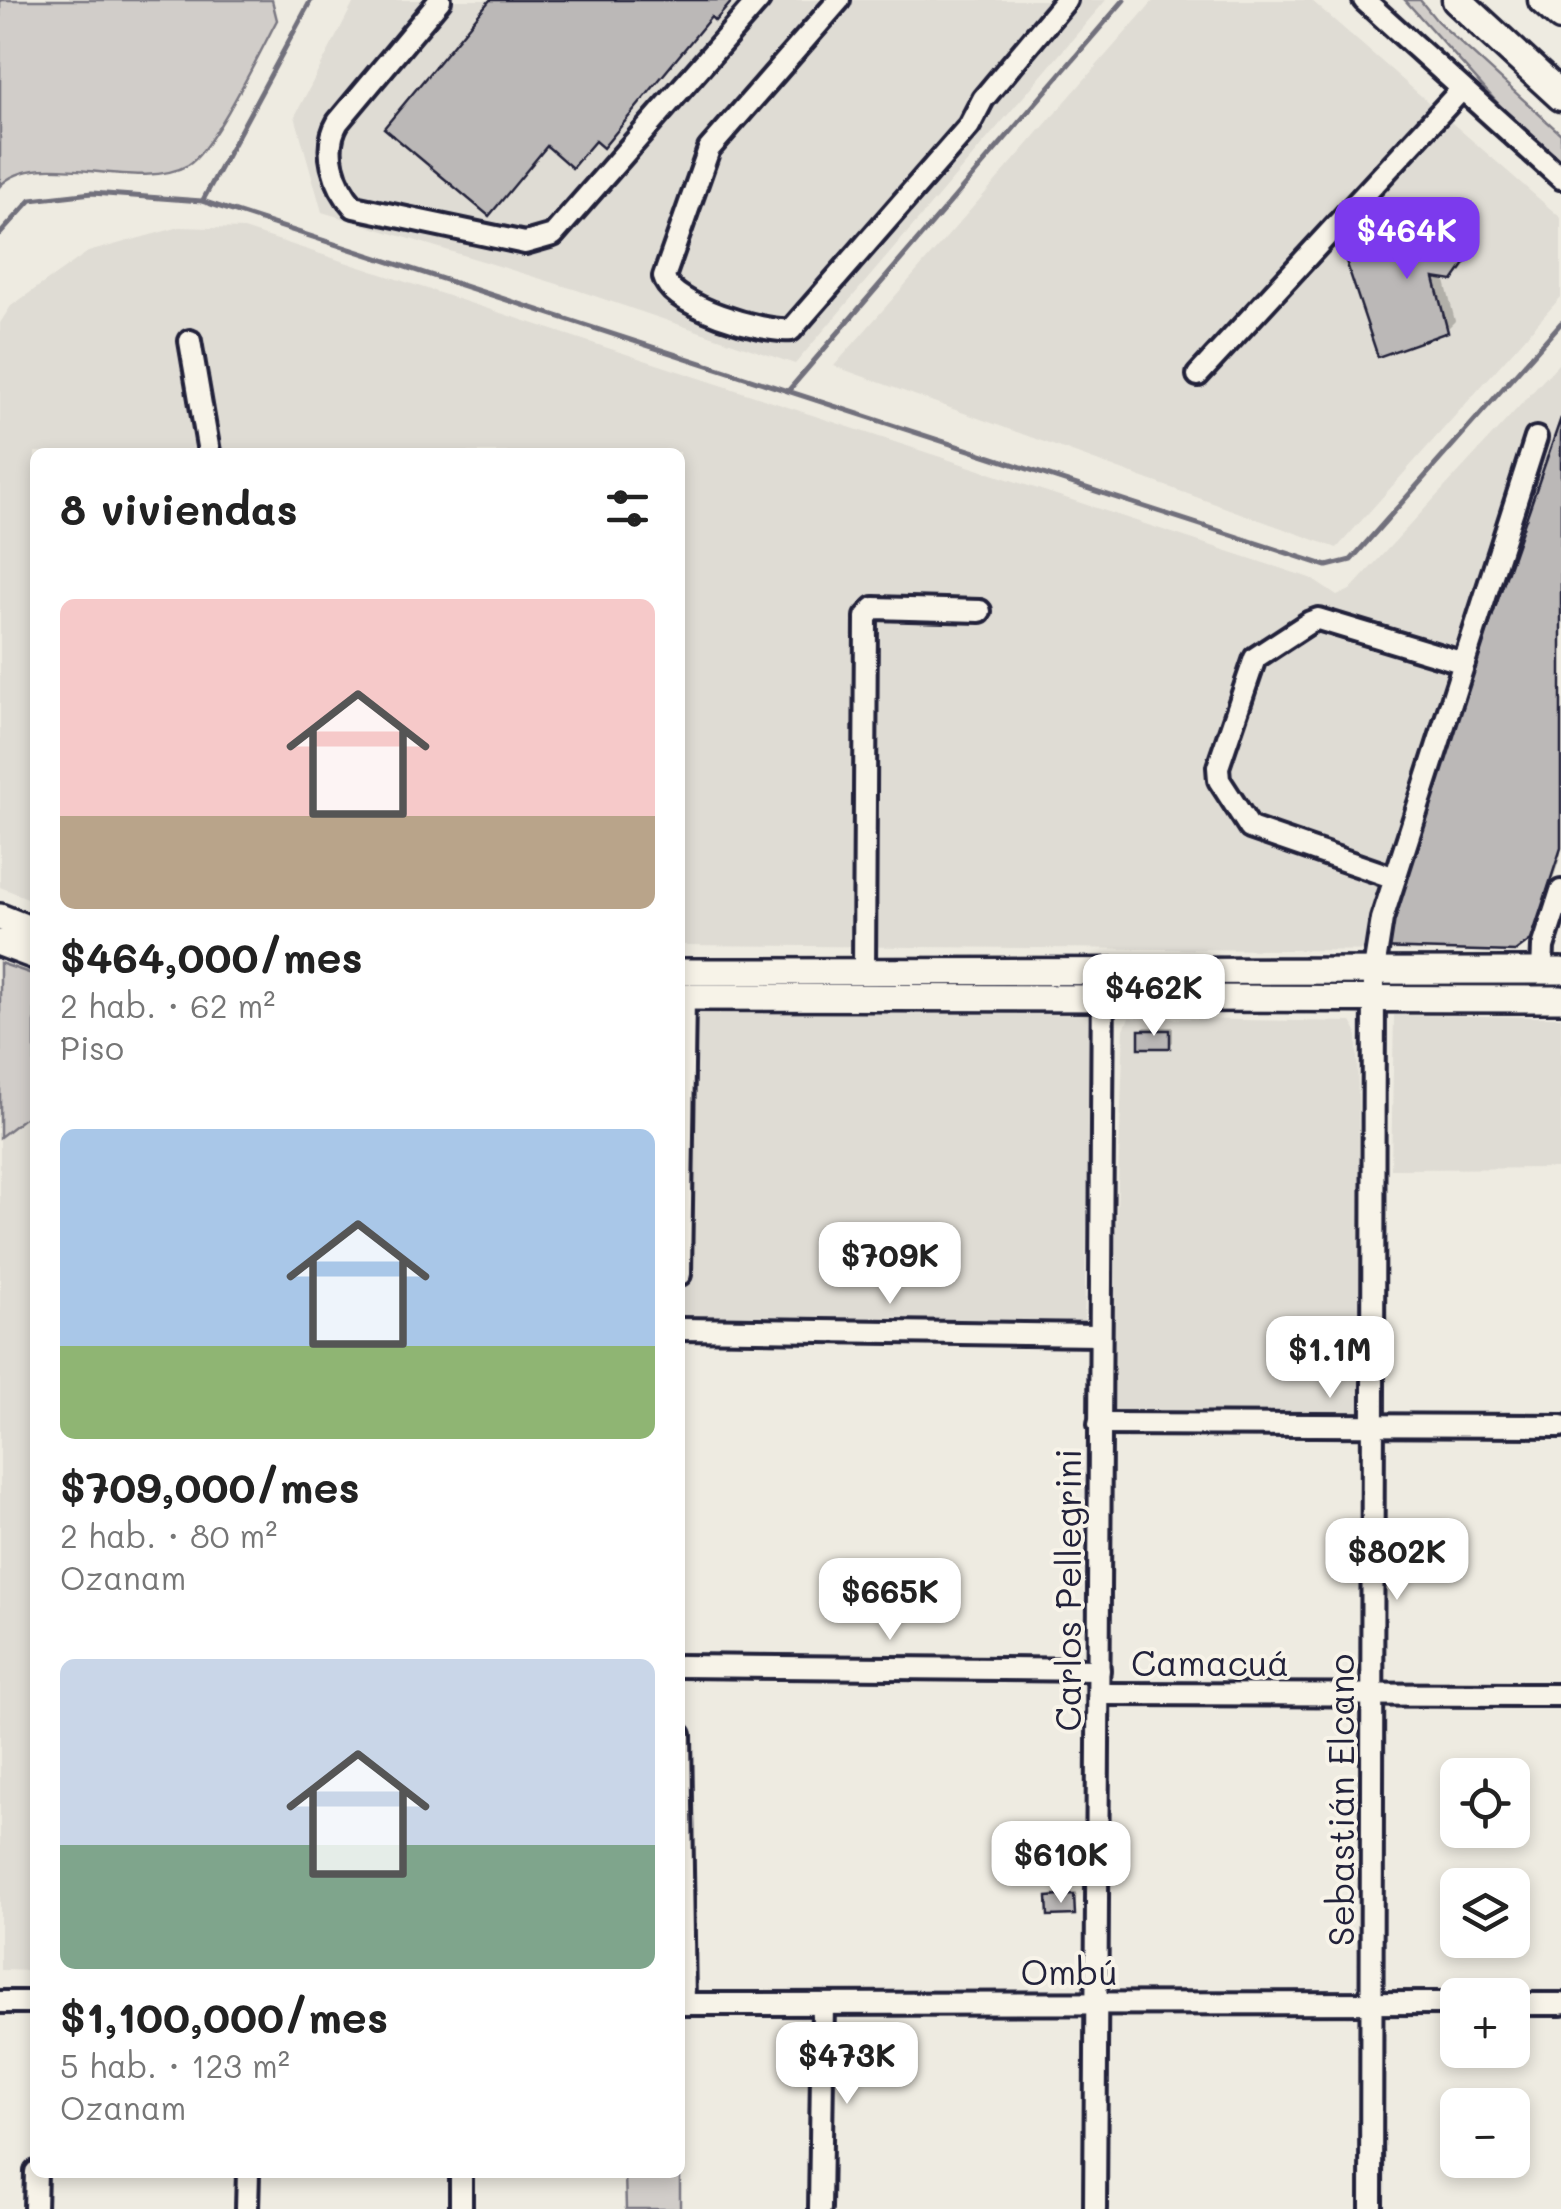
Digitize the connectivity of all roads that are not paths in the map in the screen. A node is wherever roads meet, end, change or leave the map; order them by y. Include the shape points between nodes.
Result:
1 (440, 0) edge
2 (759, 0) edge
3 (839, 0) edge
4 (1066, 0) edge
5 (1364, 0) edge
6 (1457, 0) edge
7 (1544, 0) edge
8 (1561, 16) edge
9 (1462, 89) junction
10 (1561, 96) edge
11 (1561, 178) edge
12 (190, 340) dead end
13 (1198, 374) dead end
14 (1536, 438) dead end
15 (208, 448) edge
16 (980, 610) dead end
17 (1464, 663) junction
18 (1395, 878) junction
19 (1561, 891) edge
20 (0, 917) edge
21 (30, 928) edge
22 (0, 943) edge
23 (30, 954) edge
24 (1374, 970) junction
25 (1551, 971) edge
26 (864, 972) junction
27 (1102, 972) junction
28 (685, 988) edge
29 (685, 988) edge
30 (1374, 997) junction
31 (1102, 998) junction
32 (1561, 998) edge
33 (685, 1329) edge
34 (1099, 1335) junction
35 (1099, 1424) junction
36 (1376, 1426) junction
37 (1561, 1426) edge
38 (685, 1666) edge
39 (1099, 1670) junction
40 (1099, 1694) junction
41 (1370, 1694) junction
42 (1561, 1695) edge
43 (1374, 2001) junction
44 (0, 2002) edge
45 (30, 2002) edge
46 (1440, 2003) edge
47 (685, 2004) edge
48 (824, 2004) junction
49 (1098, 2004) junction
50 (1530, 2004) edge
51 (1561, 2004) edge
52 (36, 2178) edge
53 (248, 2178) edge
54 (461, 2178) edge
55 (36, 2209) edge
56 (247, 2209) edge
57 (460, 2209) edge
58 (820, 2209) edge
59 (1095, 2209) edge
60 (1371, 2209) edge

1 - 2 street via 338,122 332,133 334,181 354,207 525,243 553,235
3 - 4 street via 708,149 664,278 687,304 790,330 969,126 983,99
5 - 9 street
6 - 10 highway
7 - 8 highway
9 - 11 street
9 - 13 street
12 - 15 street
14 - 17 street, Sebastián Elcano
16 - 26 street via 874,608 866,618
17 - 18 street, Sebastián Elcano
17 - 18 street via 1310,622 1254,658 1218,767 1219,780 1250,828
18 - 24 street, Sebastián Elcano
19 - 25 street via 1543,947
20 - 21 main road
22 - 23 main road
24 - 25 main road
24 - 27 main road
24 - 30 street, Sebastián Elcano
26 - 27 main road
26 - 28 main road
27 - 31 street, Carlos Pellegrini
29 - 31 main road
30 - 31 main road
30 - 32 main road
30 - 36 street, Sebastián Elcano
31 - 34 street, Carlos Pellegrini
33 - 34 street
34 - 35 street, Carlos Pellegrini
35 - 36 street
35 - 39 street, Carlos Pellegrini
36 - 37 street
36 - 41 street, Sebastián Elcano
38 - 39 street, Camacuá
39 - 40 street, Carlos Pellegrini
40 - 41 street, Camacuá
40 - 49 street, Carlos Pellegrini
41 - 42 street, Camacuá
41 - 43 street, Sebastián Elcano
43 - 46 street, Ombú
43 - 49 street, Ombú
43 - 60 street, Sebastián Elcano
44 - 45 street
47 - 48 street, Ombú
48 - 49 street, Ombú
48 - 58 street
49 - 59 street, Carlos Pellegrini
50 - 51 street
52 - 55 street
53 - 56 street
54 - 57 street

